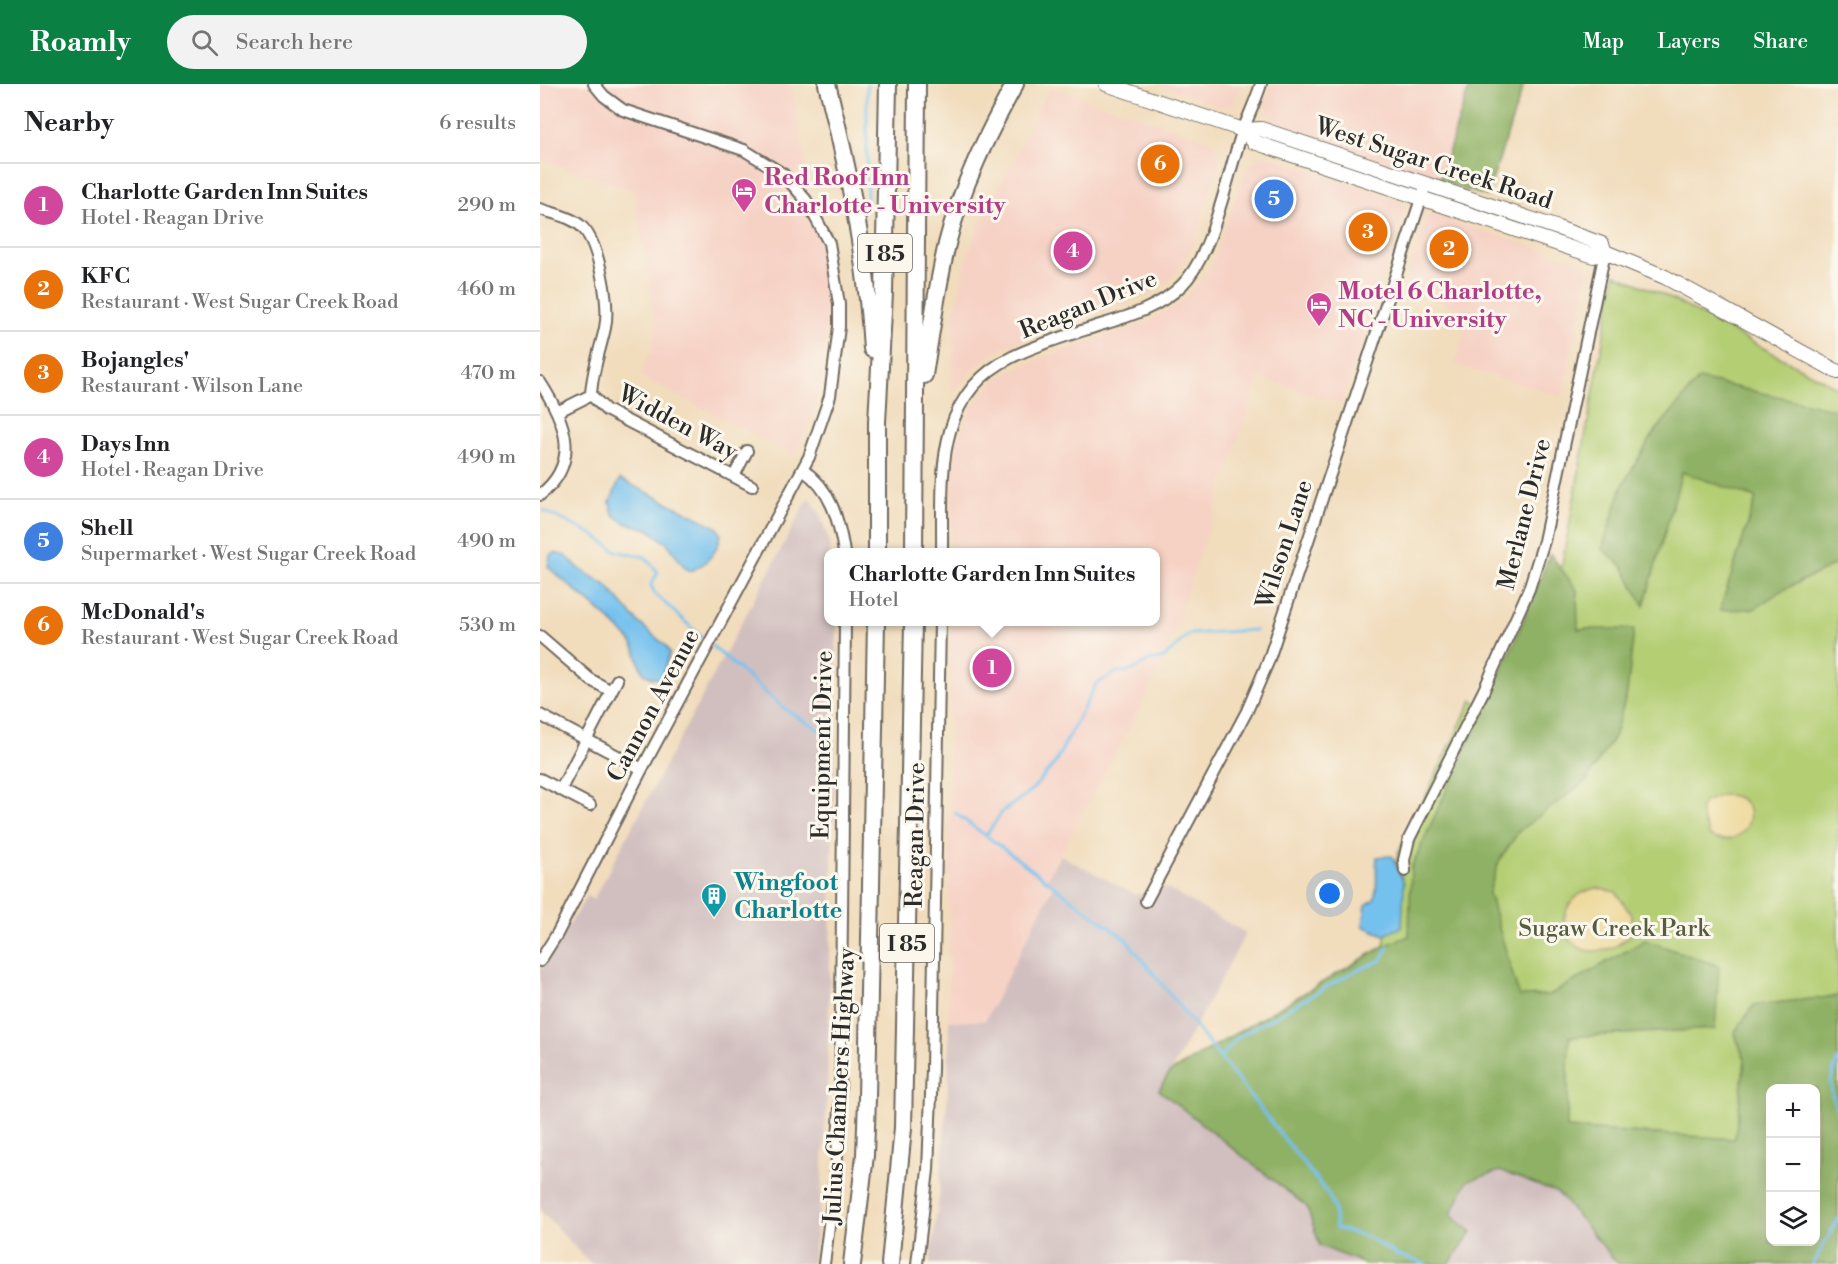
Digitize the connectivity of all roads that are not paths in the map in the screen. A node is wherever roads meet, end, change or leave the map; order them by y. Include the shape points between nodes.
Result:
1 (594, 84) edge
2 (827, 84) edge
3 (888, 84) edge
4 (917, 84) edge
5 (1015, 84) edge
6 (1106, 84) edge
7 (1261, 84) edge
8 (1243, 130) junction
9 (1426, 184) junction
10 (1421, 198) junction
11 (540, 209) edge
12 (1605, 252) junction
13 (1838, 372) edge
14 (540, 382) edge
15 (591, 395) junction
16 (559, 411) junction
17 (917, 417) junction
18 (877, 422) junction
19 (747, 451) dead end
20 (803, 470) junction
21 (734, 476) junction
22 (752, 486) dead end
23 (540, 495) edge
24 (843, 548) edge
25 (877, 548) edge
26 (914, 548) edge
27 (942, 548) edge
28 (845, 626) edge
29 (876, 626) edge
30 (913, 626) edge
31 (940, 626) edge
32 (540, 636) edge
33 (617, 680) dead end
34 (611, 691) junction
35 (540, 715) edge
36 (587, 739) junction
37 (642, 769) junction
38 (540, 779) edge
39 (561, 789) junction
40 (590, 805) dead end
41 (1406, 871) dead end
42 (1146, 901) dead end
43 (540, 961) edge
44 (824, 1264) edge
45 (852, 1264) edge
46 (890, 1264) edge
47 (917, 1264) edge

1 - 20 street via 610,101 631,113 761,159 793,184 818,217 829,243 839,327 830,396
2 - 18 highway via 867,274
3 - 18 highway, I 85
4 - 17 highway, I 85
5 - 17 highway via 980,151 957,211 939,285
6 - 8 main road, West Sugar Creek Road
7 - 8 street, Reagan Drive
8 - 9 main road, West Sugar Creek Road via 1261,129
8 - 10 main road, West Sugar Creek Road via 1254,142
8 - 27 street, Reagan Drive via 1210,233 1194,270 1182,285 1147,308 1011,357 988,372 964,398 946,441
9 - 10 street, Wilson Lane
9 - 12 main road, West Sugar Creek Road via 1602,244
10 - 12 main road, West Sugar Creek Road via 1594,256
10 - 42 street, Wilson Lane via 1269,662
11 - 15 street, Widden Way via 581,226 596,250 607,312 591,376
12 - 13 main road, West Sugar Creek Road via 1671,280
12 - 41 street, Merlane Drive via 1540,557 1516,623 1409,839 1404,860
14 - 16 street
15 - 16 street
15 - 21 street, Widden Way via 606,410
16 - 23 street via 565,435 562,464
17 - 26 highway, I 85
18 - 25 highway, I 85
19 - 21 street
20 - 24 street via 828,496 840,524
20 - 37 street, Cannon Avenue
21 - 22 street, Widden Way
28 - 44 street, Equipment Drive via 840,1108
29 - 45 highway, Julius Chambers Highway / I 85 via 865,1155
30 - 46 highway, I 85 via 904,1118
31 - 47 street, Reagan Drive via 932,1069 928,1170
32 - 34 street via 591,680
33 - 34 street
34 - 36 street
35 - 36 street
36 - 37 street
36 - 39 street
37 - 43 street, Cannon Avenue
38 - 39 street
39 - 40 street

